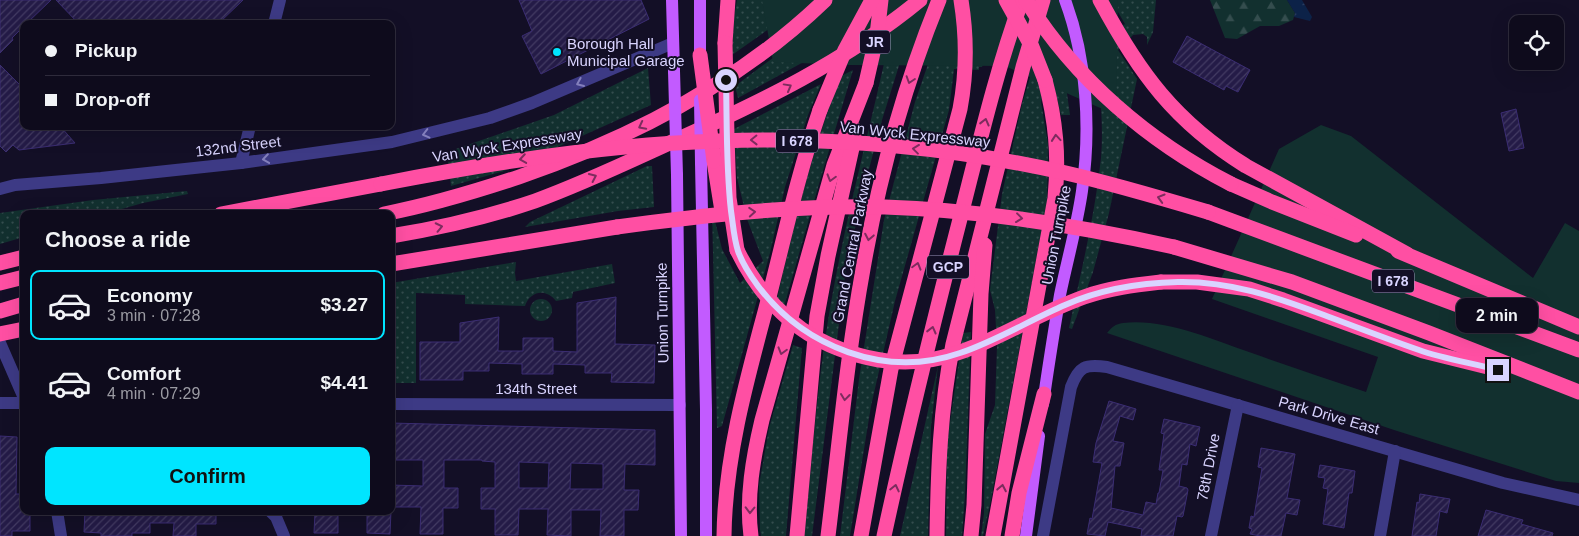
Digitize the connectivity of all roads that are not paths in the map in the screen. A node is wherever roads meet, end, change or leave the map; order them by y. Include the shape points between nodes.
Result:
1 (280, 0) edge
2 (672, 0) edge
3 (700, 0) edge
4 (728, 0) edge
5 (825, 0) edge
6 (872, 0) edge
7 (881, 0) edge
8 (920, 0) edge
9 (940, 0) edge
10 (961, 0) edge
11 (1006, 0) edge
12 (1024, 0) edge
13 (1035, 0) edge
14 (1043, 0) edge
15 (1100, 0) edge
16 (1066, 2) edge
17 (275, 20) edge
18 (673, 43) junction
19 (1062, 49) junction
20 (700, 54) joint
21 (866, 83) junction
22 (249, 130) edge
23 (707, 162) junction
24 (241, 163) junction
25 (992, 187) junction
26 (0, 189) edge
27 (242, 210) edge
28 (395, 212) edge
29 (395, 235) edge
30 (738, 250) junction
31 (1407, 254) junction
32 (20, 258) edge
33 (0, 263) edge
34 (395, 263) edge
35 (20, 278) edge
36 (0, 283) edge
37 (20, 305) edge
38 (0, 310) edge
39 (1579, 327) edge
40 (20, 330) edge
41 (0, 334) edge
42 (0, 343) edge
43 (1579, 350) edge
44 (1554, 383) junction
45 (20, 389) edge
46 (1579, 392) edge
47 (1044, 394) junction
48 (0, 403) edge
49 (20, 403) edge
50 (395, 404) edge
51 (680, 405) junction
52 (1238, 405) junction
53 (1395, 451) junction
54 (733, 453) junction
55 (1579, 500) edge
56 (58, 515) edge
57 (274, 515) edge
58 (61, 536) edge
59 (284, 536) edge
60 (681, 536) edge
61 (706, 536) edge
62 (724, 536) edge
63 (735, 536) edge
64 (751, 536) edge
65 (796, 536) edge
66 (828, 536) edge
67 (861, 536) edge
68 (884, 536) edge
69 (937, 536) edge
70 (971, 536) edge
71 (993, 536) edge
72 (1012, 536) edge
73 (1026, 536) edge
74 (1043, 536) edge
75 (1212, 536) edge
76 (1380, 536) edge

1 - 17 street
2 - 18 main road, Union Turnpike
3 - 20 main road
4 - 30 highway, bridge via 725,43 729,198
5 -> 28 highway via 734,74 640,127 578,155 493,186
6 - 54 highway, bridge via 820,110 804,160 749,372
7 - 21 highway, JR, bridge
29 -> 8 highway via 486,216 586,181 785,89 867,39
9 -> 66 highway, Grand Central Parkway via 888,151 867,246
67 -> 10 highway via 890,369 957,125 965,73
71 -> 11 highway, bridge via 1056,198 1057,140 1045,80 1032,47
12 - 19 highway, bridge
68 -> 12 highway, GCP via 986,116 1009,36
13 - 19 highway, bridge
14 - 25 highway
15 - 31 highway via 1134,60 1192,126 1246,166
16 - 47 main road, Union Turnpike via 1078,44 1084,84 1085,155 1082,193
18 -> 24 street, 132nd Street via 490,118 392,142
18 - 51 main road, Union Turnpike, bridge
19 - 31 highway, bridge via 1095,86 1182,156 1231,184 1272,202
20 - 23 highway, bridge
21 -> 64 highway via 834,165 762,420 752,481
21 - 65 highway via 817,316
22 - 24 street
23 - 30 highway via 725,222
23 - 61 main road
24 - 26 street, 132nd Street
25 - 69 highway via 945,388 939,443
25 - 70 highway via 981,294
43 -> 27 highway, Van Wyck Expressway / I 678, bridge via 1208,212 1100,181 1021,164 899,147 770,140 683,142 592,150
30 - 44 highway, bridge via 765,295 796,325 839,349 892,362 959,354 1049,312 1112,289 1161,282 1197,282 1249,289 1423,351
31 - 39 highway
32 - 33 highway
34 -> 44 highway, I 678, bridge via 617,227 726,214 884,207 947,211 1097,230 1174,247 1292,282
35 - 36 highway
37 - 38 highway
40 - 41 highway
42 - 45 street
44 - 46 highway, I 678
47 - 72 highway
47 - 73 main road, Union Turnpike
48 - 49 street
50 - 51 street, 134th Street
51 - 60 main road, Union Turnpike
52 - 53 street, Park Drive East
52 - 74 street, Park Drive East via 1107,367 1084,367 1074,377
52 - 75 street, 78th Drive
53 - 55 street, Park Drive East via 1503,483
53 - 76 street
54 - 62 highway
54 - 63 highway
56 - 58 street
57 - 59 street

